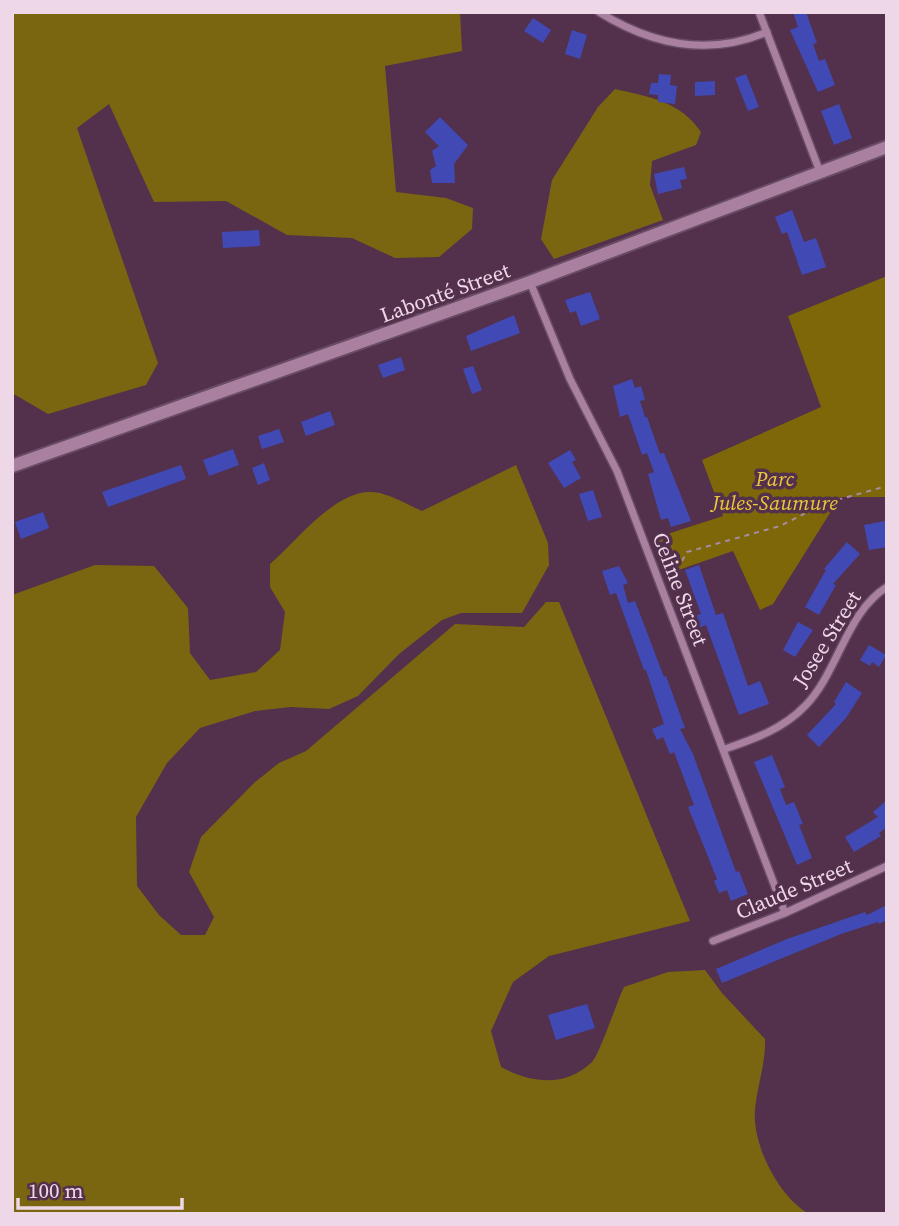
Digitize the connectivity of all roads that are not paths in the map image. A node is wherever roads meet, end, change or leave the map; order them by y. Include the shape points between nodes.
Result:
1 (599, 12) edge
2 (760, 12) edge
3 (766, 32) junction
4 (887, 147) edge
5 (820, 172) junction
6 (530, 282) junction
7 (12, 466) edge
8 (887, 587) edge
9 (725, 750) junction
10 (887, 866) edge
11 (785, 913) junction
12 (713, 941) dead end

1 - 3 street via 655,37 694,48 720,46
2 - 3 street
3 - 5 street
4 - 5 street, Labonté Street
5 - 6 street, Labonté Street
6 - 7 street, Labonté Street
6 - 9 street, Celine Street via 570,379 617,471
8 - 9 street, Josee Street via 862,614 807,705 771,731
9 - 11 street, Celine Street
10 - 11 street, Claude Street
11 - 12 street, Claude Street

